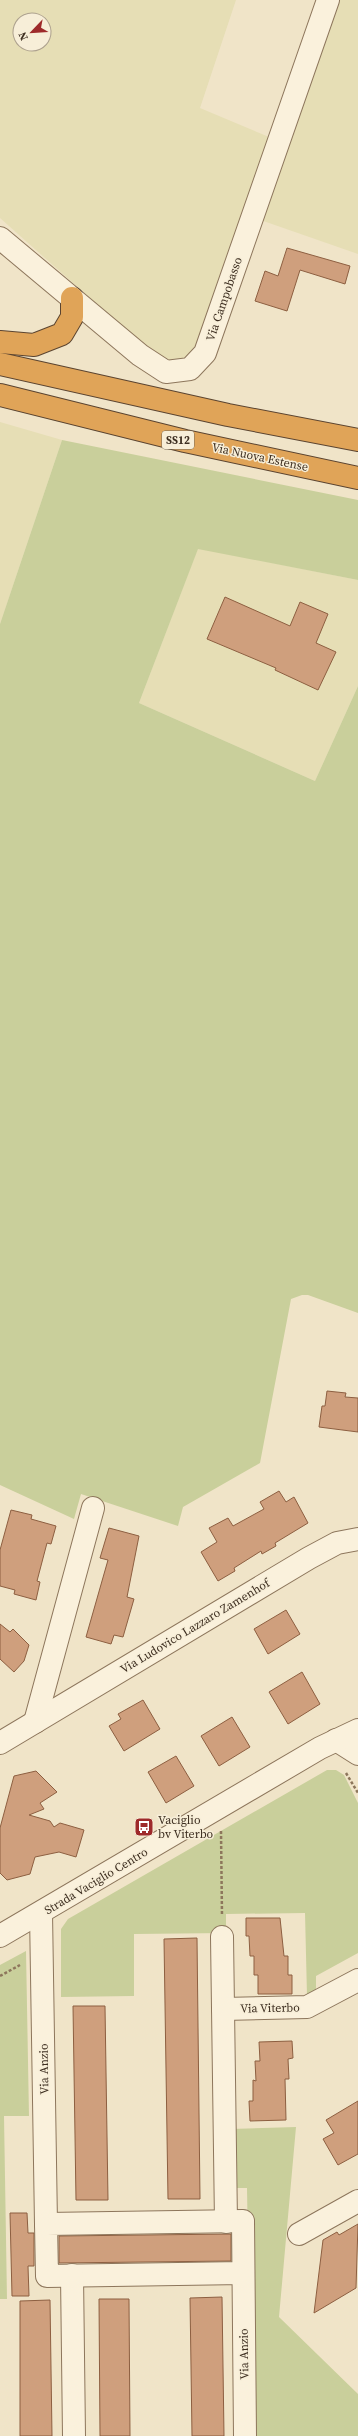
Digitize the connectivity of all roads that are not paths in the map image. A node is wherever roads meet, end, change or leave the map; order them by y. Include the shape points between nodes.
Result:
1 (328, 0) edge
2 (0, 238) edge
3 (72, 298) junction
4 (0, 342) edge
5 (0, 364) edge
6 (0, 395) edge
7 (358, 440) edge
8 (358, 478) edge
9 (93, 1508) dead end
10 (358, 1539) edge
11 (35, 1722) junction
12 (358, 1730) edge
13 (336, 1740) junction
14 (0, 1743) edge
15 (358, 1754) edge
16 (41, 1913) junction
17 (0, 1936) edge
18 (222, 1937) road end
19 (358, 1980) edge
20 (223, 2009) junction
21 (358, 2201) edge
22 (226, 2222) junction
23 (46, 2224) junction
24 (299, 2234) dead end
25 (243, 2273) junction
26 (72, 2275) junction
27 (74, 2436) edge
28 (245, 2436) edge

1 - 3 street, Via Campobasso via 205,353 190,369 166,372 140,355
2 - 3 street, Via Campobasso
3 - 4 highway via 72,317 62,334 34,345
5 - 7 highway via 228,415
6 - 8 highway, Via Nuova Estense / SS12 via 185,441
9 - 11 street
10 - 11 street, Via Ludovico Lazzaro Zamenhof via 337,1543 309,1558
11 - 14 street, Via Ludovico Lazzaro Zamenhof
12 - 13 street, Strada Vaciglio Centro
13 - 15 street
13 - 16 street, Strada Vaciglio Centro
16 - 17 street, Strada Vaciglio Centro
16 - 23 street, Via Anzio
18 - 20 street
19 - 20 street, Via Viterbo via 307,2008
20 - 22 street
21 - 24 street
22 - 23 street, Via Anzio
22 - 25 street, Via Anzio via 242,2221
23 - 26 street, Via Anzio via 47,2276
25 - 26 street, Via Anzio
25 - 28 street, Via Anzio
26 - 27 street

